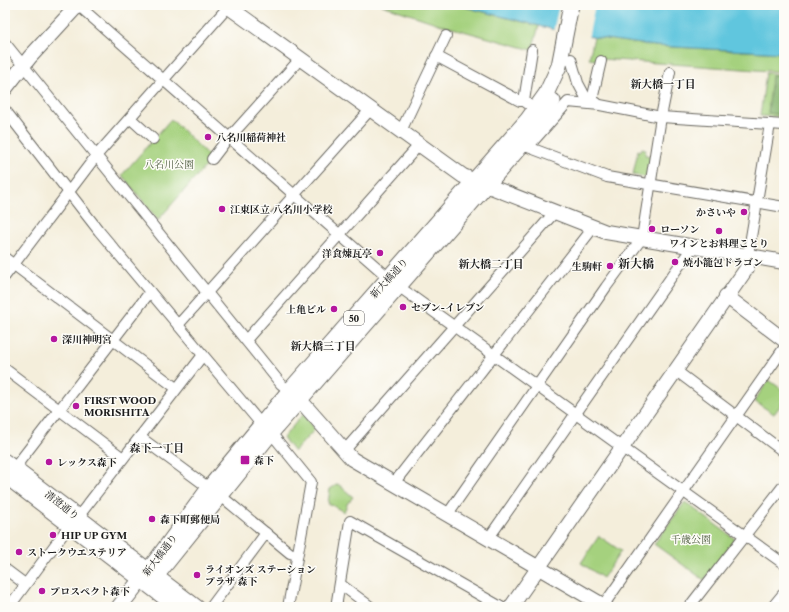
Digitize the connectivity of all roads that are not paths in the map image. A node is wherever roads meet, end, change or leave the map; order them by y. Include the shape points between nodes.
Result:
1 (78, 5) edge
2 (571, 5) edge
3 (581, 5) edge
4 (227, 6) edge
5 (446, 36) dead end
6 (5, 43) edge
7 (532, 50) dead end
8 (436, 56) junction
9 (566, 57) junction
10 (300, 59) junction
11 (601, 62) dead end
12 (24, 66) junction
13 (670, 72) dead end
14 (163, 80) junction
15 (578, 83) junction
16 (5, 89) edge
17 (568, 102) junction
18 (596, 103) junction
19 (530, 105) junction
20 (5, 110) edge
21 (370, 110) junction
22 (661, 116) junction
23 (130, 118) junction
24 (770, 124) junction
25 (784, 125) edge
26 (400, 131) junction
27 (153, 139) dead end
28 (227, 140) junction
29 (419, 145) junction
30 (525, 147) junction
31 (96, 156) junction
32 (212, 159) dead end
33 (480, 183) junction
34 (651, 185) junction
35 (68, 192) junction
36 (294, 195) junction
37 (757, 202) junction
38 (784, 207) edge
39 (554, 213) junction
40 (593, 228) junction
41 (340, 235) junction
42 (642, 238) junction
43 (693, 246) junction
44 (748, 255) junction
45 (9, 261) edge
46 (784, 262) edge
47 (5, 276) edge
48 (394, 282) junction
49 (150, 292) junction
50 (207, 292) junction
51 (726, 296) junction
52 (178, 325) junction
53 (455, 326) junction
54 (113, 339) junction
55 (246, 340) junction
56 (784, 340) edge
57 (784, 348) edge
58 (203, 355) junction
59 (494, 355) junction
60 (5, 369) edge
61 (676, 370) junction
62 (537, 385) junction
63 (176, 388) junction
64 (294, 395) junction
65 (59, 409) junction
66 (575, 413) junction
67 (736, 416) junction
68 (266, 428) junction
69 (140, 437) junction
70 (622, 446) junction
71 (345, 450) junction
72 (784, 452) edge
73 (123, 458) junction
74 (5, 461) edge
75 (20, 473) junction
76 (5, 476) edge
77 (394, 483) junction
78 (784, 485) edge
79 (684, 491) junction
80 (215, 492) junction
81 (447, 515) junction
82 (73, 522) junction
83 (266, 533) junction
84 (744, 535) junction
85 (488, 539) junction
86 (298, 555) junction
87 (784, 564) edge
88 (538, 568) junction
89 (5, 569) edge
90 (148, 578) junction
91 (25, 584) junction
92 (340, 584) junction
93 (784, 596) edge
94 (604, 606) edge
95 (9, 607) edge
96 (118, 607) edge
97 (132, 607) edge
98 (176, 607) edge
99 (197, 607) edge
100 (211, 607) edge
101 (288, 607) edge
102 (336, 607) edge
103 (371, 607) edge
104 (501, 607) edge
105 (511, 607) edge
106 (690, 607) edge
107 (775, 607) edge

1 - 12 street
1 - 14 street
2 - 9 main road, 50
3 - 9 main road, 50
4 - 10 street
4 - 14 street
5 - 8 street
6 - 12 street
7 - 19 street
8 - 19 street
8 - 26 street
9 - 15 street
9 - 19 main road, 新大橋通り / 50 via 551,85
9 - 30 main road, 新大橋通り / 50 via 566,76
10 - 21 street
10 - 28 street
11 - 18 street
12 - 16 street
12 - 31 street
13 - 22 street
14 - 23 street
14 - 28 street
15 - 17 street via 576,92
15 - 18 street via 585,96
17 - 18 street
17 - 30 street
18 - 22 street
19 - 33 main road, 新大橋通り / 50
20 - 35 street
21 - 26 street
21 - 36 street
22 - 24 street
22 - 34 street
23 - 27 street
23 - 31 street
24 - 25 street
24 - 37 street
26 - 29 street
28 - 32 street
28 - 36 street
29 - 33 street via 463,176
29 - 41 street
30 - 33 main road, 新大橋通り / 50
30 - 34 street via 607,177
31 - 35 street
31 - 50 street
33 - 39 street
33 - 48 main road, 新大橋通り / 50
34 - 37 street
34 - 42 street
35 - 45 street
35 - 49 street
36 - 41 street
36 - 50 street
37 - 38 street
37 - 44 street
39 - 40 street
39 - 53 street
40 - 42 street
40 - 59 street
41 - 48 street
41 - 55 street
42 - 43 street
42 - 62 street
43 - 44 street
43 - 66 street
44 - 46 street
44 - 51 street via 747,268
45 - 47 street
45 - 54 street
48 - 53 street
48 - 64 main road, 新大橋通り / 50
49 - 52 street
49 - 54 street
50 - 52 street
50 - 55 street
51 - 56 street
51 - 61 street
52 - 58 street
53 - 59 street
53 - 71 street
54 - 63 street
54 - 65 street
55 - 64 street via 280,384
57 - 67 street
58 - 63 street
58 - 68 street
59 - 62 street
59 - 77 street
60 - 65 street
61 - 67 street
61 - 70 street
62 - 66 street
62 - 81 street
63 - 69 street
64 - 68 main road, 新大橋通り / 50
64 - 71 street
65 - 73 street
65 - 75 street via 19,462
66 - 70 street
66 - 85 street
67 - 72 street
67 - 79 street
68 - 80 main road, 新大橋通り / 50
68 - 86 street via 311,482
69 - 73 street
69 - 80 street
70 - 79 street
70 - 88 street
71 - 77 street via 352,459
73 - 82 street
74 - 75 street, 清澄通り
75 - 82 street, 清澄通り
76 - 82 street, 清澄通り
77 - 81 street
78 - 84 street
79 - 84 street
79 - 94 street
80 - 83 street
80 - 90 main road, 新大橋通り / 50
81 - 85 street
82 - 90 street, 清澄通り
82 - 91 street
83 - 86 street via 290,553
83 - 100 street
84 - 87 street
84 - 106 street
85 - 88 street
86 - 101 street
88 - 94 street
88 - 105 street
89 - 91 street
90 - 96 main road, 新大橋通り / 50
90 - 97 main road, 新大橋通り / 50
90 - 98 street, 清澄通り
90 - 99 street, 清澄通り
91 - 95 street
92 - 102 street
92 - 103 street
92 - 104 street via 350,521
93 - 107 street

